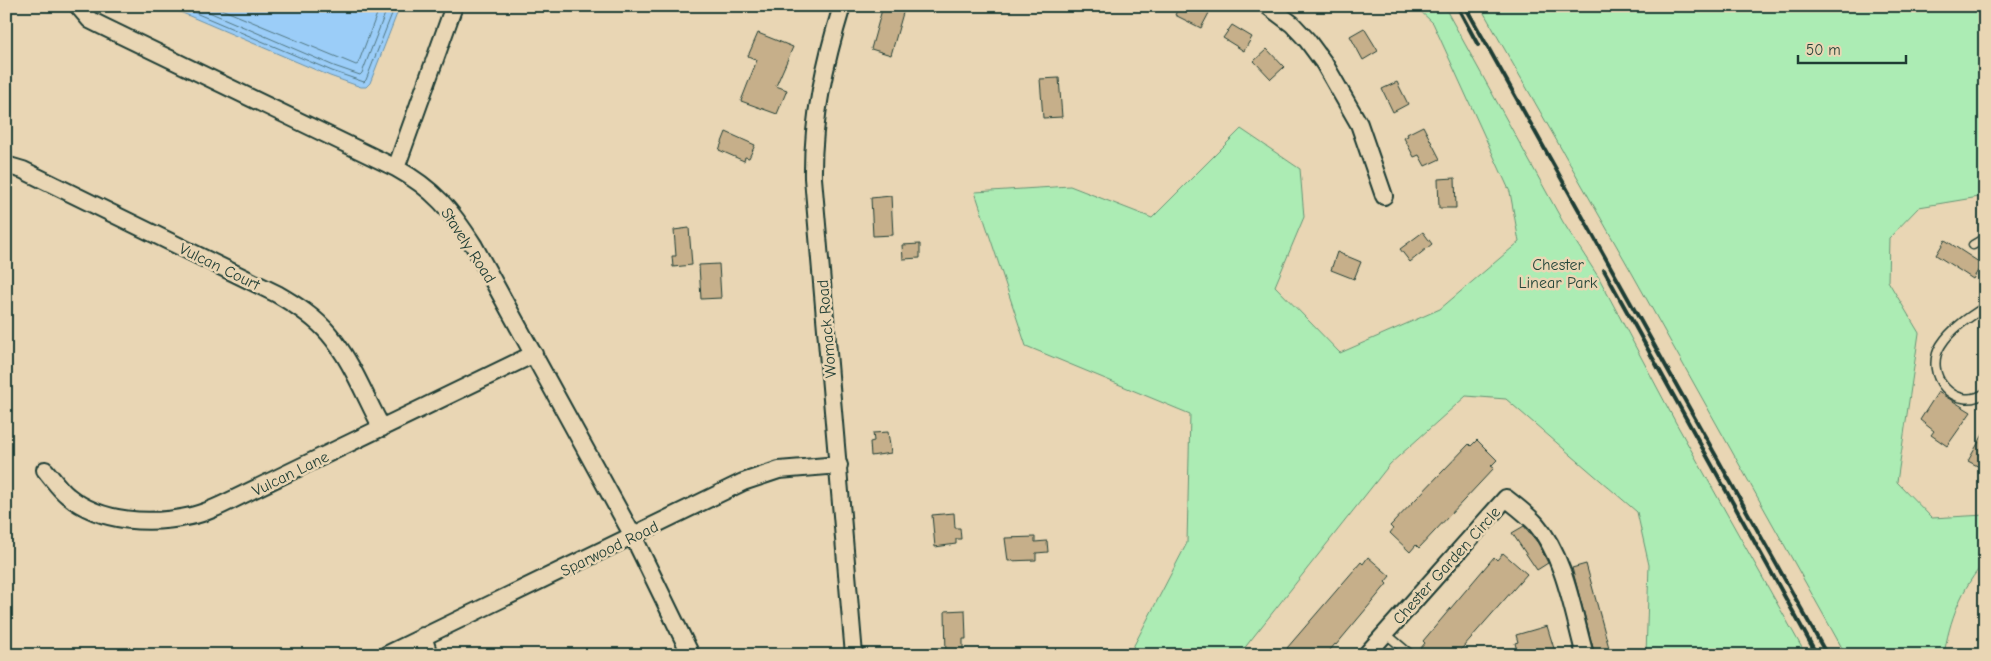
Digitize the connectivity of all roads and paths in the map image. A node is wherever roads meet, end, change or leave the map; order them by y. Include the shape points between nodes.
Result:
1 (78, 6) edge
2 (454, 6) edge
3 (842, 6) edge
4 (1268, 6) edge
5 (6, 165) edge
6 (396, 168) junction
7 (1384, 196) dead end
8 (1985, 238) edge
9 (1973, 245) dead end
10 (1985, 307) edge
11 (534, 354) junction
12 (1985, 393) edge
13 (382, 428) junction
14 (839, 465) junction
15 (45, 470) dead end
16 (633, 536) junction
17 (1385, 633) junction
18 (423, 636) junction
19 (386, 655) edge
20 (429, 655) edge
21 (691, 655) edge
22 (854, 655) edge
23 (1366, 655) edge
24 (1411, 655) edge
25 (1585, 655) edge

1 - 6 street, Stavely Road via 90,20
2 - 6 street
3 - 14 street, Womack Road via 817,110 813,154 818,245
4 - 7 street via 1292,24 1324,63 1358,124
5 - 13 street, Vulcan Court via 32,174 296,305 329,333
6 - 11 street, Stavely Road via 449,209 474,246
8 - 9 lane
10 - 12 lane via 1952,332 1941,345 1935,367 1941,386 1947,391 1972,398
11 - 13 street, Vulcan Lane
11 - 16 street, Stavely Road
13 - 15 street, Vulcan Lane via 212,509 170,520 126,519 104,514 67,496
14 - 16 street, Sparwood Road via 779,470 762,475
14 - 22 street, Womack Road
16 - 18 street, Sparwood Road
16 - 21 street, Stavely Road
17 - 23 street, Chester Garden Circle
17 - 24 lane
17 - 25 street, Chester Garden Circle via 1506,498 1536,524 1550,546 1560,568
18 - 19 street, Sparwood Road
18 - 20 street

